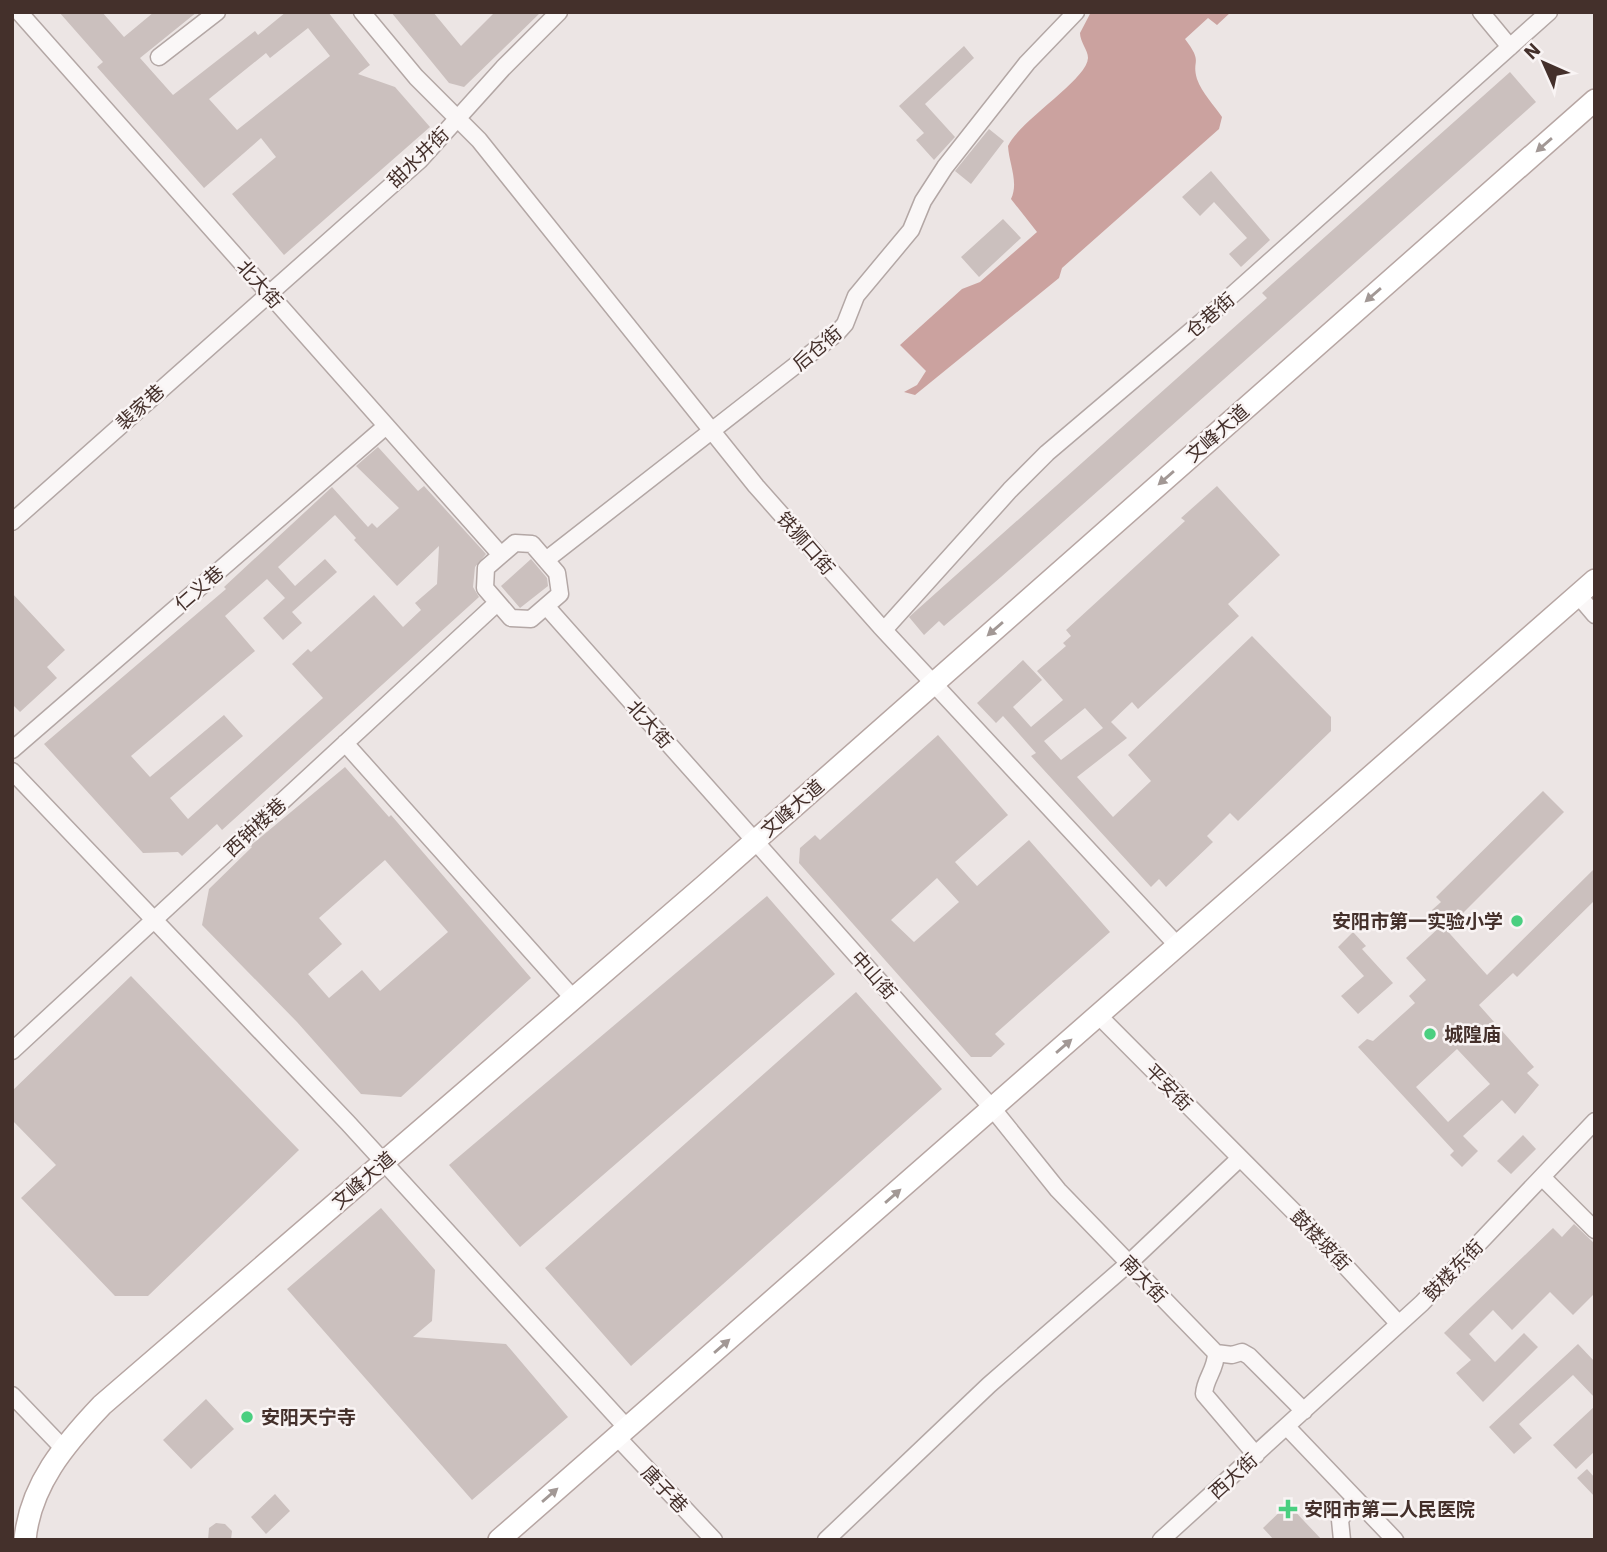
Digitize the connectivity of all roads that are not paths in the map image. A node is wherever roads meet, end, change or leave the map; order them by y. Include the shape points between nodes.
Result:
1 (18, 12) edge
2 (217, 12) edge
3 (362, 12) edge
4 (559, 12) edge
5 (1076, 12) edge
6 (1481, 12) edge
7 (1549, 12) edge
8 (12, 17) edge
9 (1510, 47) junction
10 (159, 57) dead end
11 (1595, 100) edge
12 (458, 118) junction
13 (268, 293) junction
14 (386, 426) junction
15 (713, 433) junction
16 (12, 522) edge
17 (501, 555) junction
18 (546, 559) junction
19 (1595, 580) edge
20 (1577, 596) junction
21 (497, 603) junction
22 (546, 606) junction
23 (1595, 615) edge
24 (884, 630) junction
25 (933, 683) junction
26 (345, 743) junction
27 (12, 750) edge
28 (12, 771) edge
29 (755, 841) junction
30 (154, 919) junction
31 (1178, 946) junction
32 (573, 998) junction
33 (1098, 1016) junction
34 (12, 1051) edge
35 (993, 1109) junction
36 (1595, 1121) edge
37 (1240, 1158) junction
38 (384, 1162) junction
39 (1542, 1177) junction
40 (1595, 1230) edge
41 (1129, 1263) junction
42 (1399, 1324) junction
43 (1216, 1353) junction
44 (12, 1395) edge
45 (1304, 1411) junction
46 (1287, 1427) junction
47 (622, 1433) junction
48 (63, 1448) junction
49 (1256, 1455) junction
50 (1355, 1498) junction
51 (25, 1540) edge
52 (499, 1540) edge
53 (714, 1540) edge
54 (826, 1540) edge
55 (1161, 1540) edge
56 (1342, 1540) edge
57 (1395, 1540) edge

1 - 8 street
1 - 13 street, 北大街
2 - 10 street
3 - 12 street, 铁狮口街 via 416,77
4 - 12 street, 甜水井街
5 - 15 street, 后仓街 via 1027,63 945,167 900,247 856,296 845,324
6 - 9 street
7 - 9 street, 仓巷街
9 - 24 street, 仓巷街 via 1212,313 1047,453
11 -> 25 main road, 文峰大道
12 - 13 street, 甜水井街 via 420,160
12 - 15 street, 铁狮口街
13 - 14 street, 北大街
13 - 16 street, 裴家巷
14 - 17 street, 北大街
14 - 27 street, 仁义巷
15 - 18 street, 后仓街
15 - 24 street, 铁狮口街
17 - 18 street via 515,543 532,544
17 - 21 street via 486,568 485,589
18 - 22 street via 558,573 560,594
19 - 20 main road
20 - 23 street
20 - 31 main road
21 - 22 street via 511,618 521,619 531,619
21 - 26 street, 西钟楼巷
22 - 29 street, 北大街
24 - 25 street, 铁狮口街
25 - 29 main road, 文峰大道
25 - 31 street, 铁狮口街
26 - 30 street, 西钟楼巷
26 - 32 street
28 - 30 street, 唐子巷
29 - 32 main road, 文峰大道
29 - 35 street, 中山街
30 - 34 street, 西钟楼巷
30 - 38 street, 唐子巷
31 - 33 main road
32 - 38 main road, 文峰大道
35 -> 33 main road
33 - 37 street, 平安街
35 - 41 street, 南大街 via 1058,1190
47 -> 35 main road
36 - 39 street, 鼓楼东街
37 - 41 street
37 - 42 street, 鼓楼坡街
38 - 47 street, 唐子巷
38 - 48 main road, 文峰大道 via 102,1405
39 - 40 street
39 - 42 street, 鼓楼东街
41 - 43 street, 南大街
41 - 54 street via 989,1385
42 - 45 street, 鼓楼东街
43 - 45 street via 1249,1356
43 - 49 street via 1216,1366 1204,1394
44 - 48 street
45 - 46 street, 西大街
46 - 49 street, 西大街
46 - 50 street
52 -> 47 main road
47 - 53 street, 唐子巷
48 - 51 main road, 文峰大道 via 35,1496
49 - 55 street, 西大街
50 - 56 street via 1340,1520
50 - 57 street

